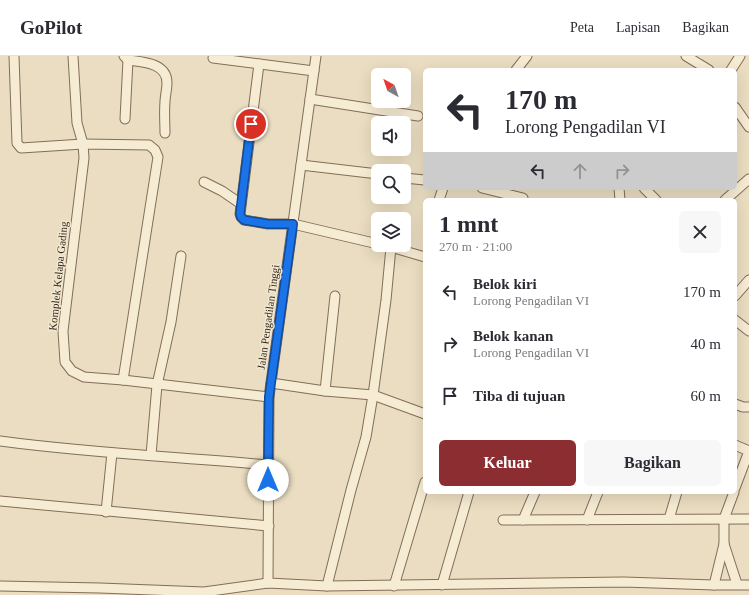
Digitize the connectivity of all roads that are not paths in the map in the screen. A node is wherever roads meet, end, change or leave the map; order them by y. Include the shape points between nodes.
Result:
1 (14, 56) edge
2 (73, 56) edge
3 (316, 56) edge
4 (527, 56) edge
5 (686, 56) edge
6 (740, 56) edge
7 (126, 58) edge
8 (212, 58) dead end
9 (141, 59) edge
10 (260, 64) junction
11 (518, 68) edge
12 (707, 68) edge
13 (732, 68) edge
14 (314, 71) junction
15 (310, 99) junction
16 (737, 110) edge
17 (418, 116) dead end
18 (124, 119) dead end
19 (749, 127) edge
20 (165, 133) dead end
21 (83, 144) junction
22 (301, 165) junction
23 (371, 173) edge
24 (411, 179) edge
25 (749, 179) edge
26 (423, 180) edge
27 (204, 182) dead end
28 (490, 190) edge
29 (646, 190) edge
30 (736, 190) edge
31 (737, 190) edge
32 (523, 198) dead end
33 (654, 198) edge
34 (727, 198) edge
35 (241, 204) junction
36 (293, 224) junction
37 (371, 242) edge
38 (387, 252) edge
39 (408, 252) edge
40 (181, 256) dead end
41 (423, 256) edge
42 (749, 280) edge
43 (737, 294) edge
44 (334, 296) dead end
45 (737, 322) edge
46 (749, 331) edge
47 (123, 380) junction
48 (271, 383) junction
49 (157, 385) junction
50 (325, 391) junction
51 (373, 395) junction
52 (269, 397) junction
53 (737, 405) edge
54 (749, 407) edge
55 (423, 413) edge
56 (0, 441) edge
57 (737, 446) edge
58 (749, 451) edge
59 (112, 453) junction
60 (150, 455) junction
61 (268, 465) junction
62 (737, 483) edge
63 (423, 489) edge
64 (468, 494) edge
65 (535, 494) edge
66 (597, 494) edge
67 (676, 494) edge
68 (733, 494) edge
69 (0, 501) edge
70 (106, 512) junction
71 (669, 519) junction
72 (724, 519) junction
73 (749, 519) edge
74 (503, 520) dead end
75 (523, 520) junction
76 (586, 520) junction
77 (269, 526) junction
78 (724, 544) junction
79 (268, 583) junction
80 (737, 584) junction
81 (749, 584) edge
82 (442, 585) junction
83 (481, 585) junction
84 (714, 585) junction
85 (0, 586) edge
86 (327, 586) junction
87 (394, 586) junction
88 (53, 591) edge
89 (365, 591) edge
90 (480, 595) edge

1 - 21 street via 18,146 21,148
2 - 21 street, Komplek Kelapa Gading via 76,123
3 - 14 street, Jalan Pengadilan Tinggi
4 - 11 street
5 - 12 street
6 - 13 street
7 - 9 street
7 - 18 street
8 - 10 street
9 - 20 street via 165,75
10 - 14 street
10 - 35 street
14 - 15 street, Jalan Pengadilan Tinggi
15 - 17 street
15 - 22 street, Jalan Pengadilan Tinggi
16 - 19 street
21 - 47 street, Komplek Kelapa Gading via 84,158 63,331 65,362 72,371 84,377
21 - 47 street via 149,146 155,150 158,157
22 - 23 street
22 - 36 street, Jalan Pengadilan Tinggi
24 - 26 street
25 - 31 street
27 - 35 street
28 - 32 street
29 - 33 street
30 - 34 street
35 - 36 street via 240,214 244,220 268,224
36 - 37 street
36 - 48 street, Jalan Pengadilan Tinggi
38 - 51 street via 386,300
39 - 41 street
40 - 49 street via 171,322
42 - 43 street
44 - 50 street
45 - 46 street
47 - 49 street, Komplek Kelapa Gading
48 - 50 street
48 - 52 street, Jalan Pengadilan Tinggi
49 - 52 street, Komplek Kelapa Gading
49 - 60 street
50 - 51 street
51 - 55 street
51 - 86 street via 366,437
52 - 61 street, Jalan Pengadilan Tinggi
53 - 54 street
56 - 59 street
57 - 58 street
58 - 62 street
59 - 60 street
59 - 70 street
60 - 61 street
61 - 77 street, Jalan Pengadilan Tinggi
63 - 87 street
64 - 82 street
65 - 75 street
66 - 76 street
67 - 71 street
68 - 72 street
69 - 70 street
70 - 77 street
71 - 72 street
71 - 76 street
72 - 73 street
72 - 78 street
74 - 75 street
75 - 76 street
77 - 79 street, Jalan Pengadilan Tinggi
78 - 80 street
78 - 84 street
79 - 86 street
79 - 88 street via 204,592
80 - 81 street
80 - 84 street
82 - 83 street
82 - 87 street
83 - 84 street via 624,582
83 - 90 street
85 - 88 street
86 - 89 street
87 - 89 street

